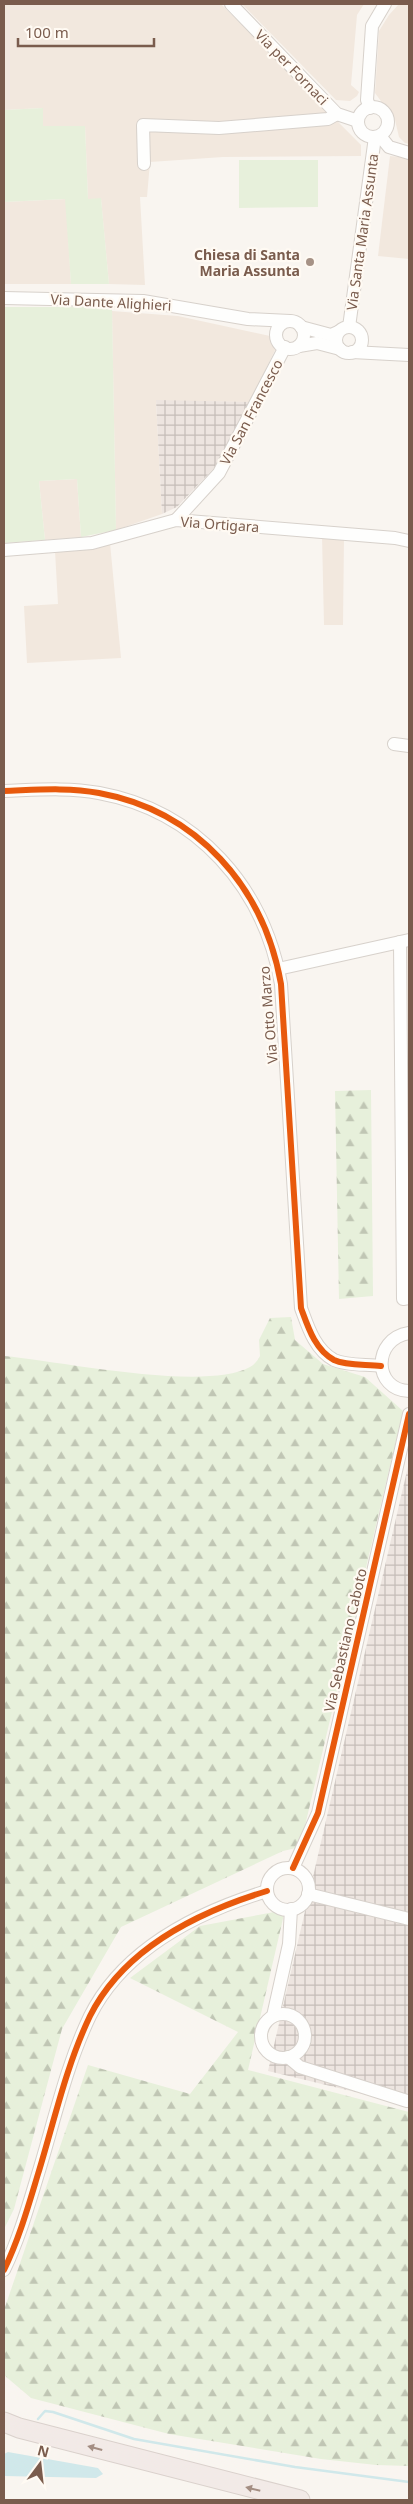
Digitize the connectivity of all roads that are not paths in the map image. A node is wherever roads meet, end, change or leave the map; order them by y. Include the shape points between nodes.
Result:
1 (231, 4) edge
2 (385, 4) edge
3 (370, 108) junction
4 (337, 114) junction
5 (358, 122) junction
6 (377, 137) junction
7 (409, 153) edge
8 (144, 164) dead end
9 (4, 298) edge
10 (248, 319) junction
11 (296, 324) junction
12 (343, 330) junction
13 (360, 334) junction
14 (281, 342) junction
15 (298, 346) junction
16 (340, 349) junction
17 (352, 352) junction
18 (381, 352) junction
19 (409, 355) edge
20 (176, 520) junction
21 (409, 541) edge
22 (4, 550) edge
23 (394, 744) dead end
24 (409, 746) edge
25 (4, 791) edge
26 (405, 941) edge
27 (278, 969) junction
28 (406, 1298) edge
29 (409, 1333) edge
30 (381, 1366) junction
31 (409, 1391) edge
32 (409, 1414) edge
33 (293, 1868) junction
34 (267, 1891) junction
35 (308, 1894) junction
36 (291, 1909) junction
37 (409, 1919) edge
38 (273, 2016) junction
39 (288, 2057) junction
40 (408, 2101) dead end
41 (4, 2270) edge
42 (4, 2422) edge
43 (300, 2500) edge

1 - 4 street, Via per Fornaci
2 - 3 street via 372,26 367,100
3 - 5 street via 362,113
3 - 6 street via 380,110 387,118 387,128
4 - 5 street, Via per Fornaci
4 - 8 street via 328,119 249,127 143,125
5 - 6 street, Via per Fornaci via 361,131
6 - 7 street, Via per Fornaci via 388,147
6 - 12 street, Via Santa Maria Assunta
9 - 10 street, Via Dante Alighieri via 143,301
10 - 11 street, Via Dante Alighieri
10 - 14 street, Via Dante Alighieri via 265,327
11 - 12 street, Via Dante Alighieri via 331,334
11 - 14 street via 281,325
11 - 15 street via 304,338
12 - 13 street, Via Dante Alighieri via 357,330
12 - 16 street via 336,341
13 - 17 street via 361,343
13 - 18 street, Via Dante Alighieri
14 - 15 street
14 - 20 street, Via San Francesco via 219,473
15 - 16 street via 317,343
16 - 17 street
17 - 18 street
18 - 19 street
20 - 21 street, Via Ortigara
20 - 22 street, Via Ortigara via 92,543
23 - 24 street
25 - 27 street, Via Otto Marzo via 64,789 98,793 133,802 180,825 208,847 243,886 268,933
26 - 27 street
26 - 28 street
27 - 30 street, Via Otto Marzo via 301,1308 314,1341 334,1360
29 - 30 street via 392,1339 386,1347
30 - 31 street via 389,1382 396,1388
32 - 33 street, Via Sebastiano Caboto via 318,1813
33 - 34 street via 274,1873
33 - 35 street via 307,1881
34 - 36 street via 273,1903
34 - 41 street via 202,1915 161,1939 138,1956 102,1995 77,2047 22,2227
35 - 36 street via 302,1904
35 - 37 street
36 - 38 street via 289,1944
38 - 39 street via 264,2026 264,2046 274,2056
38 - 39 street via 288,2015 303,2028 305,2036 300,2049
39 - 40 street via 300,2067
43 -> 42 highway via 28,2431

